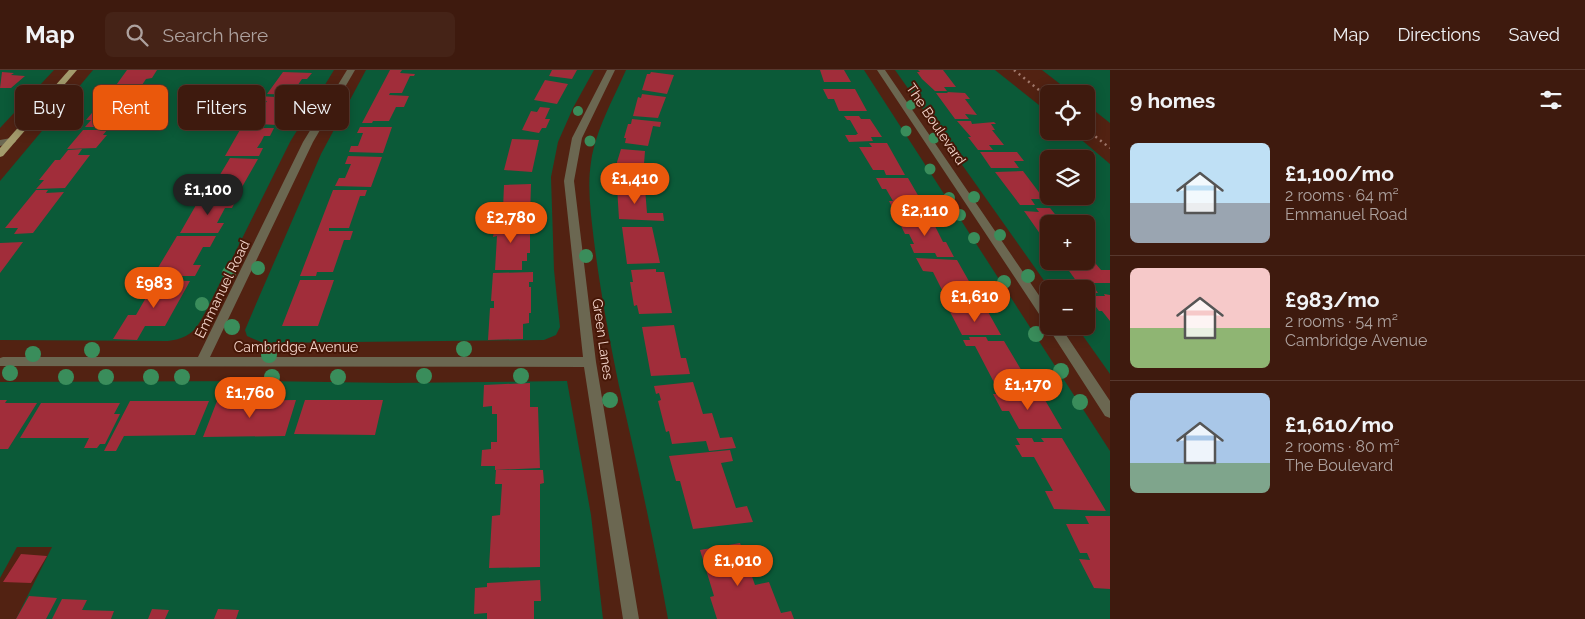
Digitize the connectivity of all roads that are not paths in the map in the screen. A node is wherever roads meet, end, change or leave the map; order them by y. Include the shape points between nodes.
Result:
1 (73, 70) edge
2 (350, 70) edge
3 (611, 70) edge
4 (882, 70) edge
5 (11, 141) junction
6 (0, 142) edge
7 (0, 154) edge
8 (1040, 307) edge
9 (1059, 335) edge
10 (3, 362) dead end
11 (202, 362) junction
12 (590, 362) junction
13 (1110, 412) edge
14 (631, 619) edge

1 - 5 main road
2 - 11 street, Emmanuel Road via 308,142
3 - 12 street, Green Lanes via 577,138 569,181
4 - 8 street, The Boulevard
5 - 6 street
5 - 7 main road
9 - 13 street
10 - 11 street, Cambridge Avenue
11 - 12 street, Cambridge Avenue
12 - 14 street, Green Lanes

